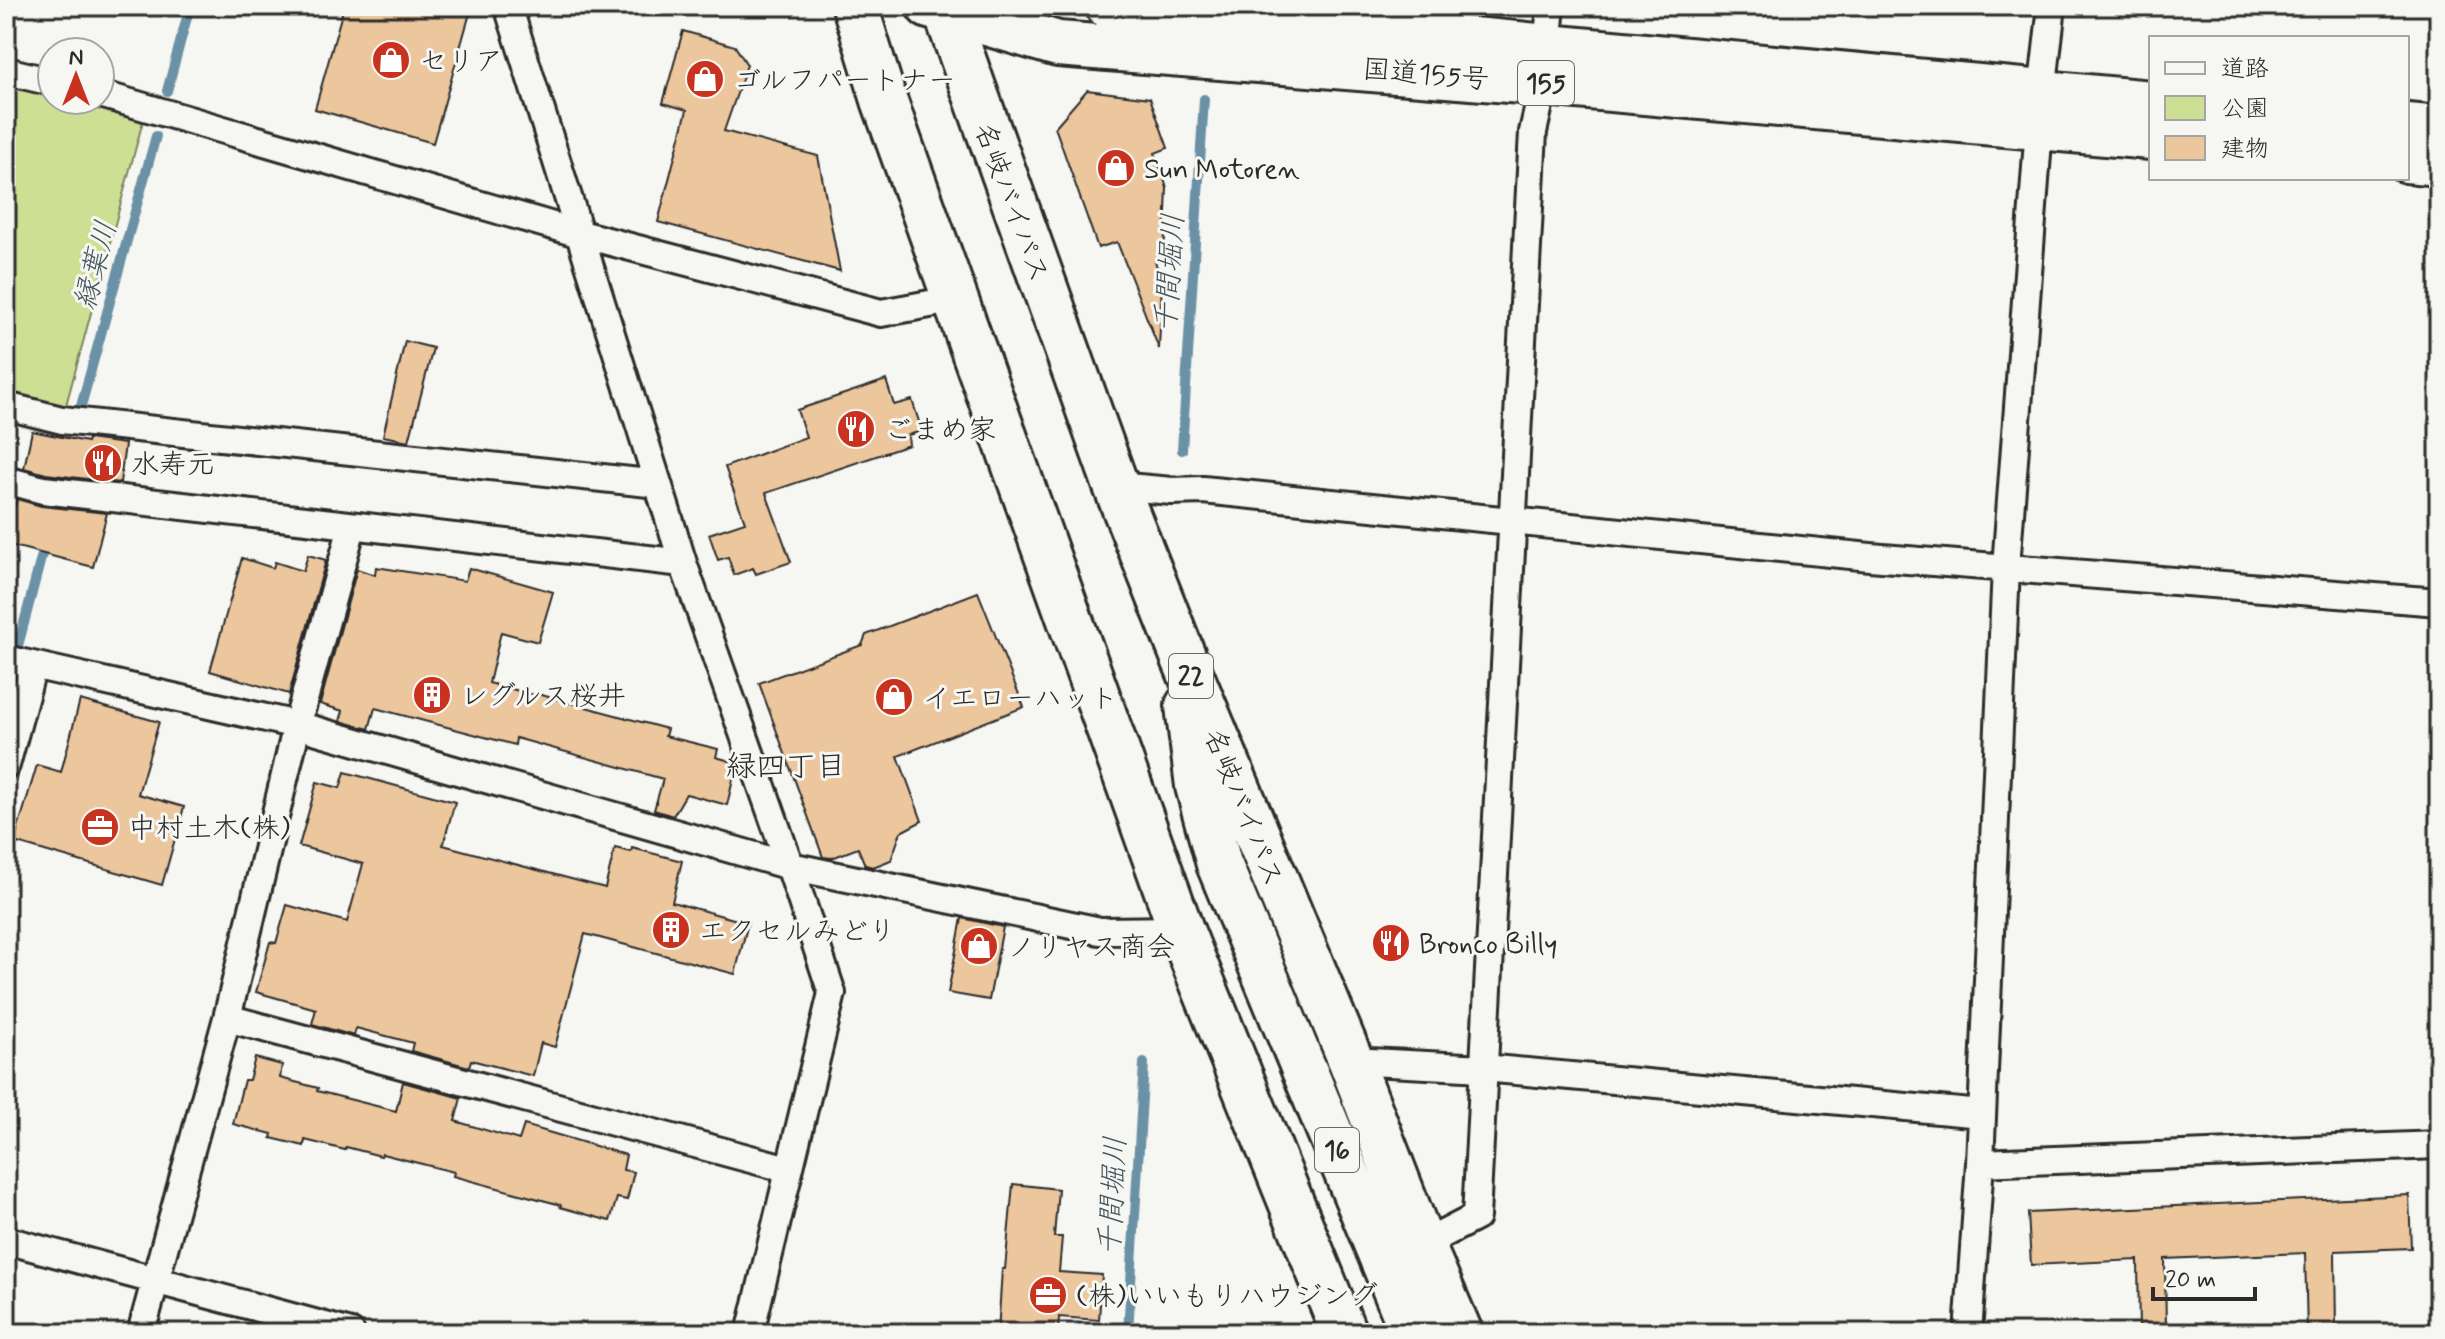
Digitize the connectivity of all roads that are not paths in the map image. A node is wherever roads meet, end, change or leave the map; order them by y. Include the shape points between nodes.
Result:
1 (508, 6) edge
2 (855, 6) edge
3 (1108, 6) edge
4 (2052, 6) edge
5 (951, 7) edge
6 (1164, 8) edge
7 (1547, 45) edge
8 (6, 71) edge
9 (36, 78) edge
10 (116, 99) edge
11 (2149, 103) edge
12 (2040, 110) junction
13 (2409, 126) edge
14 (2439, 129) edge
15 (2149, 137) edge
16 (2409, 160) edge
17 (2439, 163) edge
18 (577, 233) junction
19 (957, 299) junction
20 (6, 406) edge
21 (6, 480) edge
22 (658, 484) junction
23 (1116, 486) junction
24 (1514, 521) junction
25 (352, 527) junction
26 (683, 563) junction
27 (2006, 567) junction
28 (2439, 602) edge
29 (1183, 656) junction
30 (6, 659) edge
31 (33, 666) junction
32 (297, 725) junction
33 (6, 765) edge
34 (790, 866) junction
35 (1181, 930) junction
36 (227, 1018) junction
37 (1351, 1061) junction
38 (1484, 1068) junction
39 (1982, 1114) junction
40 (2439, 1145) edge
41 (1980, 1163) junction
42 (788, 1169) junction
43 (6, 1240) edge
44 (1422, 1245) junction
45 (155, 1279) junction
46 (141, 1333) edge
47 (351, 1333) edge
48 (750, 1333) edge
49 (1344, 1333) edge
50 (1413, 1333) edge
51 (1460, 1333) edge
52 (1968, 1333) edge

1 - 18 street
2 - 19 highway
3 - 6 highway, 国道155号 / 155
4 - 12 street
5 - 7 highway, 国道155号 / 155 via 1058,44
5 - 23 highway, 名岐バイパス / 22
6 - 7 highway, 国道155号 / 155
7 - 12 highway, 国道155号 / 155
7 - 24 street via 1533,132
8 - 9 street
10 - 18 street
11 - 12 highway, 国道155号 / 155
12 - 15 highway, 国道155号 / 155
12 - 27 street
13 - 14 highway
16 - 17 highway
18 - 19 street via 881,313
18 - 22 street
19 - 35 highway
20 - 22 street via 62,420
21 - 25 street via 43,490
22 - 26 street
23 - 24 street
23 - 29 highway, 名岐バイパス / 22
24 - 27 street
24 - 38 street
25 - 26 street
25 - 32 street
26 - 34 street
27 - 28 street
27 - 39 street
29 - 37 highway, 名岐バイパス / 22
29 - 50 highway, 16 via 1198,786 1219,864
30 - 31 street
31 - 32 street
31 - 33 street
32 - 34 street
32 - 36 street
34 - 35 street via 1100,931
34 - 42 street via 832,993
35 - 49 highway
36 - 42 street
36 - 45 street
37 - 38 street
37 - 44 highway, 名岐バイパス / 22
38 - 39 street
38 - 44 street via 1476,1217
39 - 41 street
40 - 41 street
41 - 52 street
42 - 48 street
43 - 45 street
44 - 51 highway, 名岐バイパス / 22
45 - 46 street
45 - 47 street

